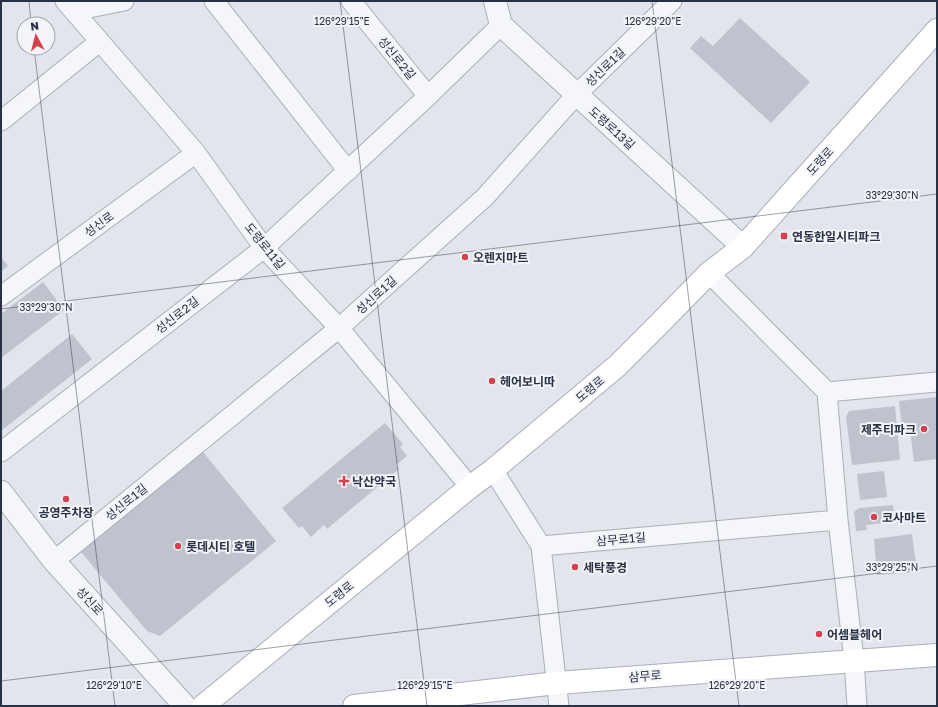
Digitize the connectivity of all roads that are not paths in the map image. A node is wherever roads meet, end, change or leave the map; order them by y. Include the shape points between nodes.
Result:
1 (124, 1) edge
2 (214, 1) edge
3 (351, 1) edge
4 (495, 1) edge
5 (672, 1) edge
6 (70, 6) edge
7 (500, 25) junction
8 (937, 30) edge
9 (100, 42) junction
10 (576, 95) junction
11 (428, 96) junction
12 (1, 121) edge
13 (196, 153) junction
14 (348, 171) junction
15 (743, 247) junction
16 (264, 248) junction
17 (708, 273) junction
18 (1, 296) edge
19 (339, 328) junction
20 (937, 382) edge
21 (827, 392) junction
22 (1, 452) edge
23 (493, 470) junction
24 (470, 487) junction
25 (1, 492) edge
26 (838, 520) junction
27 (541, 546) junction
28 (54, 561) junction
29 (937, 655) edge
30 (854, 660) junction
31 (557, 683) junction
32 (185, 706) edge
33 (203, 706) edge
34 (354, 706) edge
35 (559, 706) edge
36 (857, 706) edge

1 - 6 street
2 - 14 street
3 - 11 street, 성신로2길
4 - 7 street
5 - 10 street, 성신로1길
6 - 9 street, 도령로11길
7 - 10 street, 도령로13길
7 - 11 street, 성신로2길
8 - 15 main road, 도령로
9 - 12 street
9 - 13 street, 도령로11길
10 - 15 street, 도령로13길
10 - 19 street, 성신로1길 via 485,197
11 - 14 street, 성신로2길
13 - 16 street, 도령로11길
13 - 18 street, 성신로
14 - 16 street, 성신로2길
15 - 17 main road, 도령로
16 - 19 street, 도령로11길
16 - 22 street, 성신로2길
17 - 21 street
17 - 23 main road, 도령로 via 617,366
19 - 24 street, 도령로11길
19 - 28 street, 성신로1길
20 - 21 street
21 - 26 street
23 - 24 main road, 도령로
23 - 27 street
24 - 33 main road, 도령로
25 - 28 street, 성신로
26 - 27 street, 삼무로1길
26 - 30 street
27 - 31 street
28 - 32 street, 성신로
29 - 30 main road, 삼무로
30 - 31 main road, 삼무로
30 - 36 street
31 - 34 main road, 삼무로
31 - 35 street

